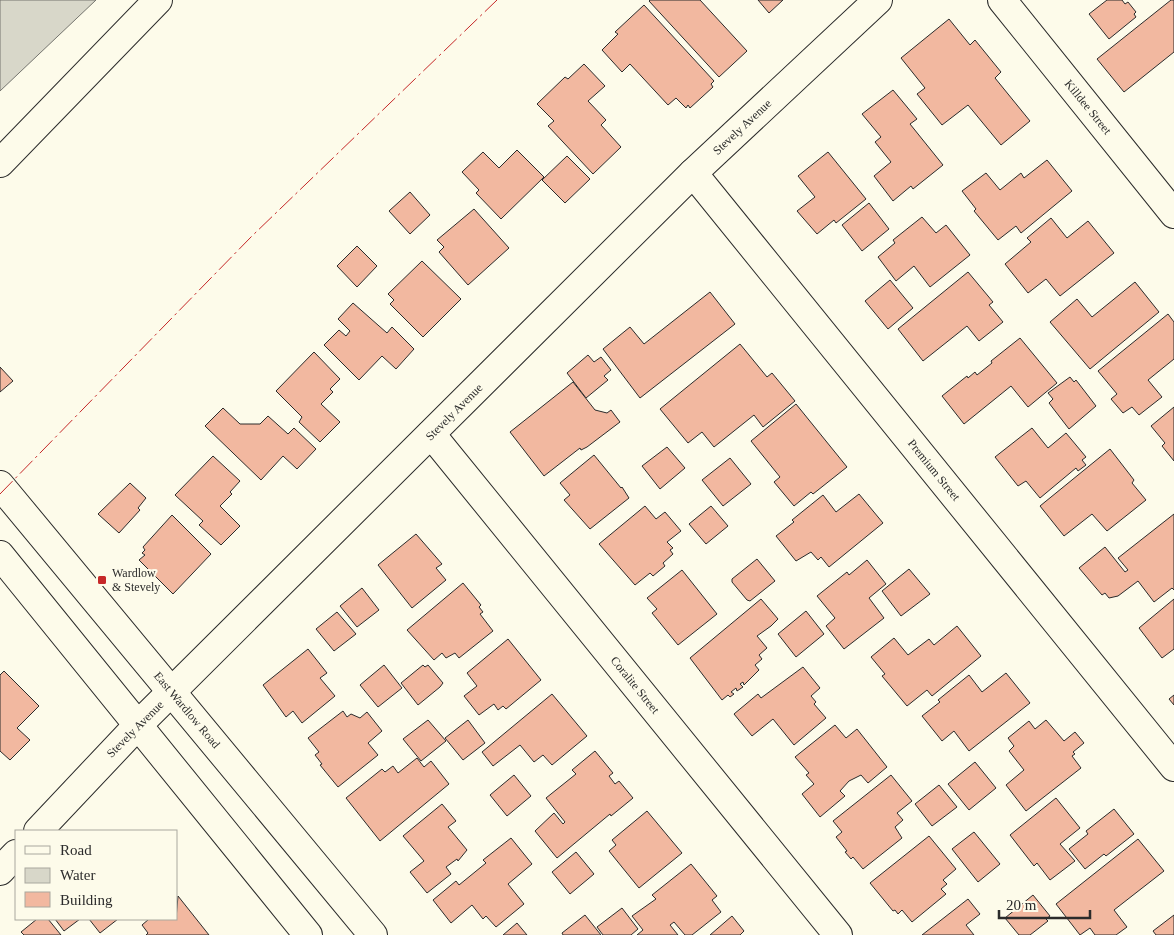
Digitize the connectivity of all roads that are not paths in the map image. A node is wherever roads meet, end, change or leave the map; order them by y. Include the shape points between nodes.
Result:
1 (158, 0) edge
2 (878, 0) edge
3 (1002, 0) edge
4 (0, 163) edge
5 (693, 173) junction
6 (1174, 214) edge
7 (431, 434) junction
8 (0, 485) edge
9 (0, 555) edge
10 (172, 692) junction
11 (138, 725) junction
12 (1174, 767) edge
13 (39, 830) edge
14 (15, 855) edge
15 (0, 871) edge
16 (308, 935) edge
17 (373, 935) edge
18 (838, 935) edge

1 - 4 street
2 - 5 street, Stevely Avenue
3 - 6 street, Killdee Street
5 - 7 street, Stevely Avenue
5 - 12 street, Premium Street
7 - 10 street, Stevely Avenue
7 - 18 street, Coralite Street
8 - 10 street, East Wardlow Road
9 - 11 street
10 - 11 street, Stevely Avenue
10 - 17 street, East Wardlow Road
11 - 13 street, Stevely Avenue
11 - 16 street
14 - 15 street

